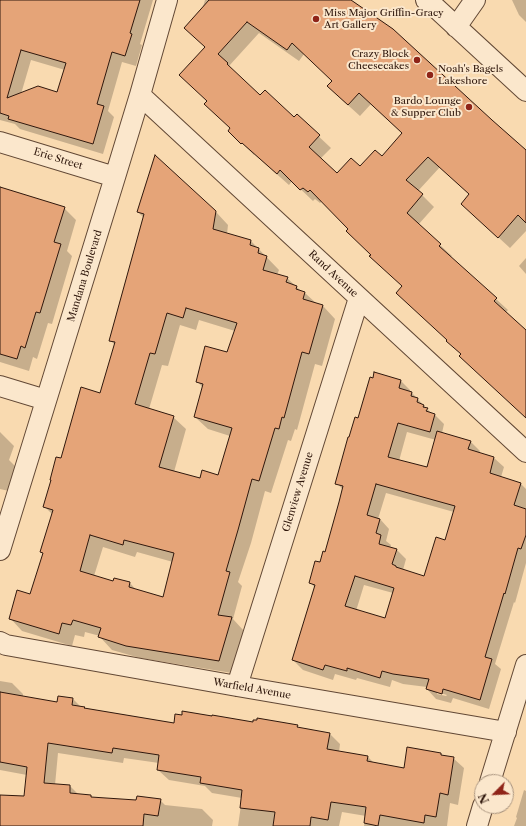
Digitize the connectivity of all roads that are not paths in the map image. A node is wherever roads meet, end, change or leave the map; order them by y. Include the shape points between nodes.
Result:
1 (167, 0) edge
2 (426, 0) edge
3 (475, 0) edge
4 (456, 27) junction
5 (526, 91) edge
6 (140, 95) junction
7 (0, 142) edge
8 (115, 176) junction
9 (359, 298) junction
10 (0, 386) edge
11 (46, 400) junction
12 (526, 452) edge
13 (0, 550) edge
14 (0, 642) edge
15 (526, 665) edge
16 (237, 686) junction
17 (506, 732) junction
18 (493, 774) edge
19 (481, 814) edge
20 (477, 826) edge

1 - 6 street, Mandana Boulevard
2 - 4 street
3 - 4 street
4 - 5 street
6 - 8 street, Mandana Boulevard
6 - 9 street, Rand Avenue
7 - 8 street, Erie Street
8 - 11 street, Mandana Boulevard
9 - 12 street, Rand Avenue
9 - 16 street, Glenview Avenue
10 - 11 street
11 - 13 street, Mandana Boulevard
14 - 16 street, Warfield Avenue
15 - 17 street
16 - 17 street, Warfield Avenue
17 - 18 street
19 - 20 street

